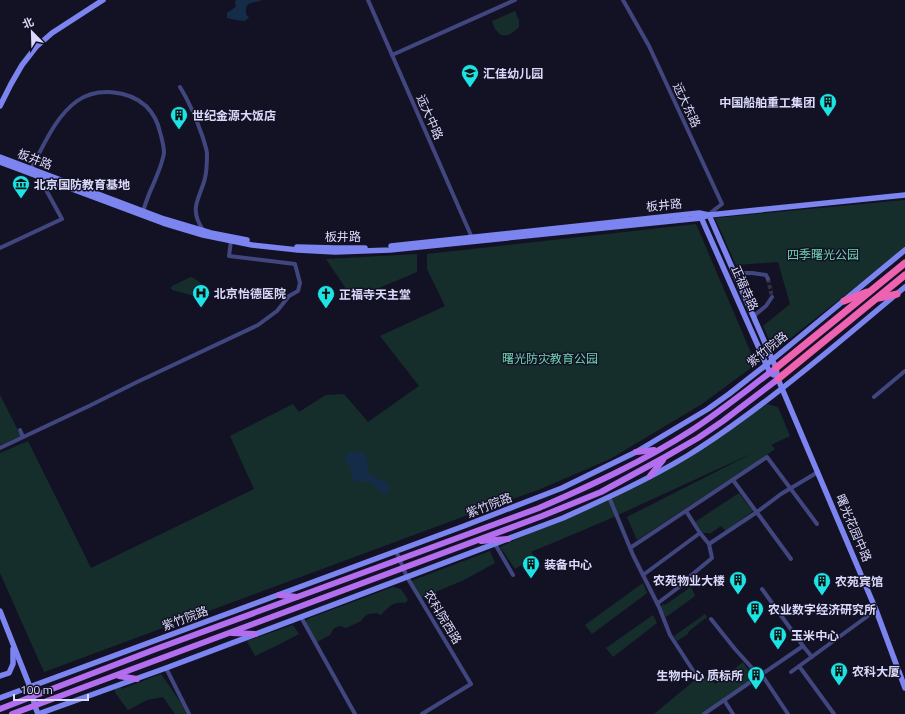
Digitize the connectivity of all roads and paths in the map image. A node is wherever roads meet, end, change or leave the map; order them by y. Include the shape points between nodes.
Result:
1 (103, 0) edge
2 (368, 0) edge
3 (515, 0) edge
4 (623, 0) edge
5 (392, 55) junction
6 (180, 87) dead end
7 (0, 106) edge
8 (0, 157) edge
9 (0, 162) edge
10 (34, 170) junction
11 (39, 177) junction
12 (905, 195) edge
13 (143, 211) junction
14 (700, 215) junction
15 (709, 215) junction
16 (203, 230) junction
17 (473, 239) junction
18 (231, 241) junction
19 (0, 248) edge
20 (905, 250) edge
21 (905, 263) edge
22 (733, 270) junction
23 (905, 275) edge
24 (768, 279) dead end
25 (905, 287) edge
26 (873, 290) junction
27 (897, 294) junction
28 (772, 297) dead end
29 (876, 298) junction
30 (844, 301) junction
31 (754, 318) junction
32 (772, 360) junction
33 (766, 364) junction
34 (773, 370) junction
35 (905, 371) edge
36 (778, 379) junction
37 (783, 388) junction
38 (874, 397) dead end
39 (20, 430) dead end
40 (23, 437) junction
41 (0, 448) edge
42 (659, 449) junction
43 (636, 452) junction
44 (665, 457) junction
45 (818, 472) junction
46 (650, 476) junction
47 (733, 480) junction
48 (790, 488) junction
49 (609, 497) junction
50 (686, 511) junction
51 (757, 512) junction
52 (817, 524) dead end
53 (700, 533) junction
54 (508, 539) junction
55 (474, 541) junction
56 (496, 544) junction
57 (709, 544) junction
58 (630, 548) junction
59 (396, 551) junction
60 (400, 559) junction
61 (791, 559) dead end
62 (403, 568) junction
63 (513, 575) dead end
64 (643, 575) junction
65 (407, 577) junction
66 (762, 589) dead end
67 (278, 595) junction
68 (298, 597) junction
69 (658, 603) junction
70 (876, 610) junction
71 (0, 611) edge
72 (301, 617) junction
73 (710, 619) dead end
74 (231, 633) junction
75 (255, 634) junction
76 (13, 645) junction
77 (803, 646) junction
78 (812, 657) junction
79 (799, 666) junction
80 (166, 668) junction
81 (791, 672) dead end
82 (118, 675) junction
83 (696, 675) dead end
84 (762, 675) junction
85 (0, 676) edge
86 (136, 679) junction
87 (30, 687) junction
88 (905, 688) edge
89 (33, 697) junction
90 (0, 698) edge
91 (724, 700) junction
92 (34, 706) junction
93 (0, 709) edge
94 (12, 714) edge
95 (38, 714) edge
96 (189, 714) edge
97 (355, 714) edge
98 (422, 714) edge
99 (704, 714) edge
100 (733, 714) edge
101 (788, 714) edge
102 (834, 714) edge

1 - 7 street via 52,33 36,47 22,65
2 - 5 street, 远大中路
3 - 5 street
4 - 15 street, 远大东路 via 649,46 722,204
5 - 17 street, 远大中路
6 - 16 street via 190,104 207,151 205,179 196,202 196,216
8 - 10 street, 板井路
9 - 11 street
10 - 11 street
10 - 13 street, 板井路
10 - 13 street via 53,127 68,108 92,94 104,92 126,95 147,107 163,140 162,161
11 - 18 street via 163,223
11 - 19 street via 62,219
12 - 15 street
13 - 16 street, 板井路
14 - 15 street, 板井路
14 - 17 street, 板井路
14 - 33 street, 正福寺路
15 - 22 street, 正福寺路
16 - 17 street, 板井路 via 252,242 298,247 384,247
17 - 18 street via 390,250 336,252
18 - 40 street via 228,256 295,264 300,283 298,291 289,296 277,311 258,325
20 - 30 street, 紫竹院路
21 - 26 highway, 紫竹院路
22 - 24 street via 738,273 766,275
22 - 31 street, 正福寺路
23 - 29 highway
25 - 27 street
26 - 30 highway
26 - 34 highway, 紫竹院路
27 - 29 highway
27 - 37 street
28 - 31 street
29 - 36 highway
30 - 32 street, 紫竹院路
31 - 32 street, 正福寺路
32 - 33 street, 紫竹院路
32 - 34 street, 正福寺路
33 - 34 street, 正福寺路
33 - 43 street, 紫竹院路 via 708,409
34 - 36 street, 曙光花园中路
34 - 42 main road, 紫竹院路 via 724,408
35 - 38 street
36 - 37 street, 曙光花园中路
36 - 44 main road via 723,421
37 - 45 street, 曙光花园中路
37 - 46 street via 688,456
39 - 40 street
40 - 41 street
42 - 43 main road
42 - 60 main road, 紫竹院路 via 596,483 540,508
43 - 59 street, 紫竹院路 via 562,488
44 - 46 main road
44 - 55 main road via 601,492
45 - 48 street
45 - 70 street, 曙光花园中路
46 - 49 street
47 - 48 street via 767,457
47 - 50 street
47 - 51 street
48 - 51 street
48 - 52 street
49 - 54 street
49 - 58 street
50 - 53 street
50 - 58 street
51 - 57 street
51 - 61 street
53 - 57 street
53 - 64 street
54 - 55 main road
54 - 56 street
55 - 62 main road
56 - 63 street
56 - 65 street
57 - 69 street via 712,558
58 - 64 street
59 - 60 street, 农科院西路
59 - 67 street, 紫竹院路
60 - 62 street, 农科院西路
60 - 68 main road, 紫竹院路
62 - 65 street, 农科院西路
62 - 74 main road
64 - 69 street
65 - 72 street
65 - 98 street, 农科院西路 via 471,684
66 - 77 street
67 - 68 main road
67 - 87 street, 紫竹院路
68 - 89 main road, 紫竹院路
69 - 83 street via 670,635
70 - 78 street
70 - 88 street, 曙光花园中路
71 - 76 street
72 - 75 street
72 - 97 street
73 - 84 street via 739,654
74 - 75 main road
74 - 82 main road
75 - 80 street
76 - 85 street via 13,664 9,673
76 - 87 street
77 - 78 street
77 - 84 street
78 - 79 street
79 - 81 street
79 - 102 street
80 - 86 street
80 - 96 street
82 - 86 main road
82 - 92 main road
84 - 91 street
84 - 101 street
86 - 95 street
87 - 89 street
87 - 90 street, 紫竹院路
89 - 92 street
89 - 93 main road, 紫竹院路
91 - 99 street
91 - 100 street
92 - 94 main road
92 - 95 street

